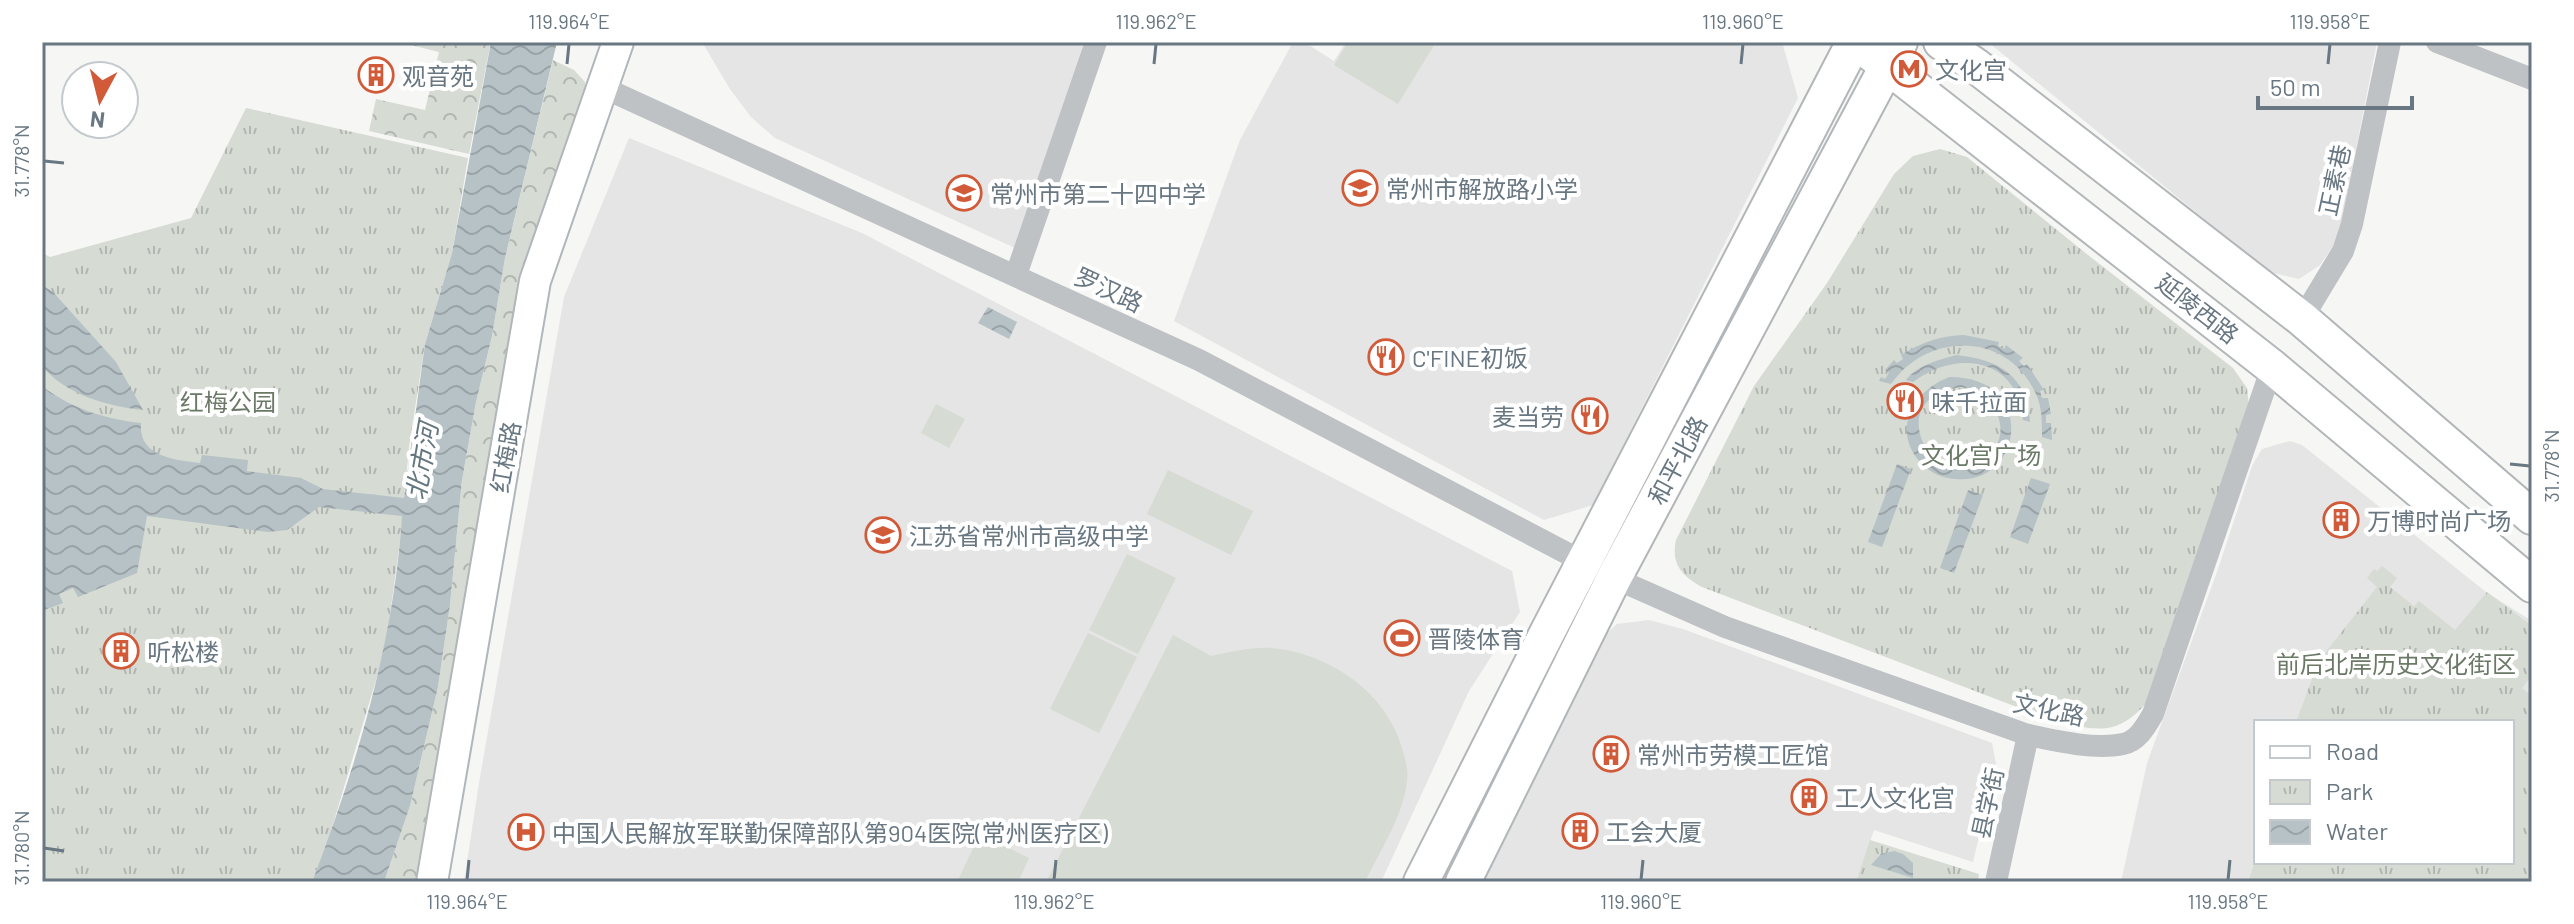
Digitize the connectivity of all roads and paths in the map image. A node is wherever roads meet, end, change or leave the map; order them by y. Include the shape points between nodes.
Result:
1 (618, 42) edge
2 (1096, 42) edge
3 (1855, 42) edge
4 (1941, 42) edge
5 (2390, 42) edge
6 (2437, 42) edge
7 (1893, 53) edge
8 (2532, 79) edge
9 (602, 87) junction
10 (1016, 275) junction
11 (2302, 319) junction
12 (2272, 367) junction
13 (2531, 513) edge
14 (1584, 562) junction
15 (1614, 578) junction
16 (2532, 585) edge
17 (2028, 735) junction
18 (432, 882) edge
19 (1421, 882) edge
20 (1463, 882) edge
21 (1996, 882) edge

1 - 9 street, 红梅路
2 - 10 street
3 - 7 main road, 延陵西路
3 - 14 main road, 和平北路
4 - 11 main road
5 - 11 street, 正素巷 via 2348,238
6 - 8 street
7 - 12 main road, 延陵西路
7 - 15 main road, 和平北路
9 - 10 street, 罗汉路
9 - 18 street, 红梅路 via 535,281
10 - 14 street, 罗汉路 via 1199,360
11 - 13 main road
12 - 16 main road, 延陵西路
12 - 17 street, 文化路 via 2159,699 2142,732 2125,744 2070,744
14 - 15 street, 文化路
14 - 19 main road, 和平北路
15 - 17 street, 文化路 via 1725,627
15 - 20 main road, 和平北路
17 - 21 street, 县学街

